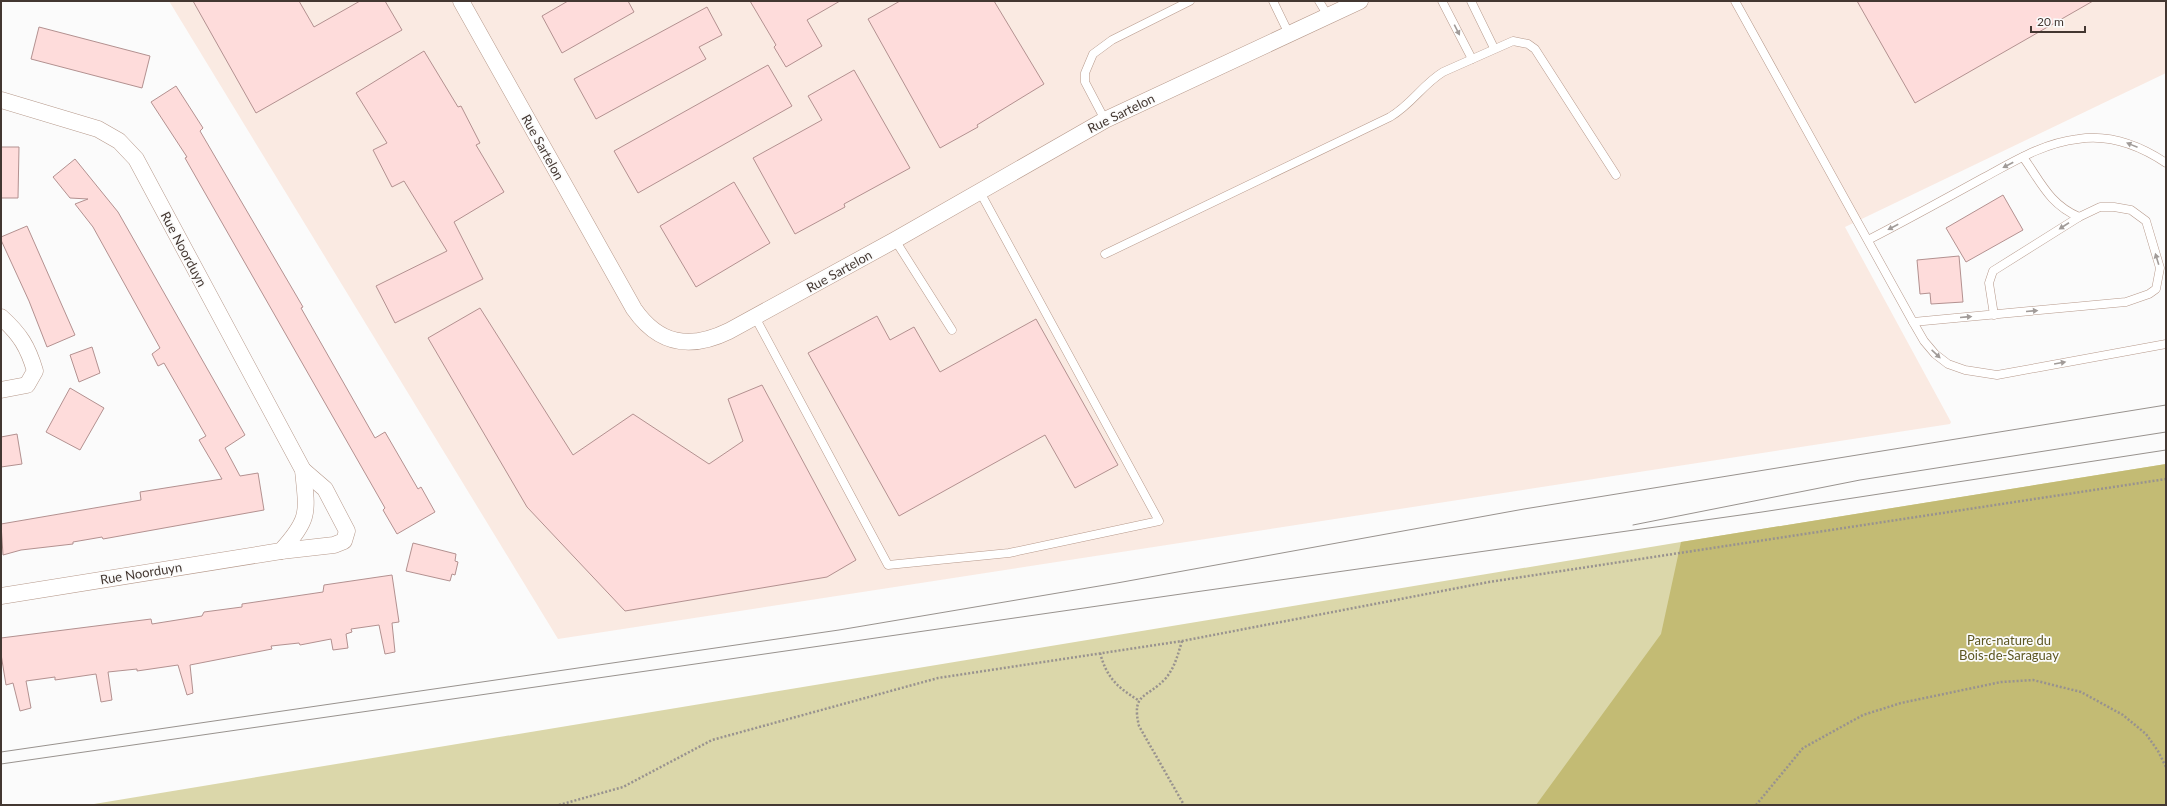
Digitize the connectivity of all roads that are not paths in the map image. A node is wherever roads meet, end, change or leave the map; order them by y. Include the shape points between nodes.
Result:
1 (461, 1) edge
2 (1190, 1) edge
3 (1273, 1) edge
4 (1319, 1) edge
5 (1360, 1) edge
6 (1442, 1) edge
7 (1471, 1) edge
8 (1735, 1) edge
9 (1328, 16) junction
10 (1289, 34) junction
11 (1494, 48) junction
12 (1472, 59) junction
13 (1, 100) edge
14 (1105, 120) junction
15 (2023, 157) junction
16 (2166, 163) edge
17 (1616, 175) dead end
18 (980, 192) junction
19 (2079, 216) junction
20 (895, 240) junction
21 (1868, 240) junction
22 (1105, 254) dead end
23 (1994, 315) junction
24 (1, 317) edge
25 (755, 317) junction
26 (1913, 322) junction
27 (952, 330) dead end
28 (2166, 344) edge
29 (1, 390) edge
30 (302, 470) junction
31 (281, 551) junction
32 (1, 596) edge

1 - 25 street, Rue Sartelon via 642,320 664,337 689,342 718,337
2 - 14 lane via 1112,40 1093,54 1085,73 1085,82
3 - 10 lane
4 - 9 lane
5 - 9 street, Rue Sartelon
6 -> 12 lane
7 - 11 lane
8 - 21 lane
9 - 10 street, Rue Sartelon
10 - 14 street, Rue Sartelon
11 - 12 lane
11 - 17 lane via 1520,41 1535,49
12 - 22 lane via 1432,78 1405,108 1390,117
13 - 30 street, Rue Noorduyn via 98,129 119,141 136,159
14 - 18 street, Rue Sartelon
16 -> 15 lane via 2143,149 2107,139 2078,138
15 - 19 lane via 2054,202 2064,210
15 -> 21 lane
18 - 20 street, Rue Sartelon
18 - 25 lane via 1159,521 1010,553 888,565
19 -> 23 lane via 1993,271 1989,283
23 -> 19 lane via 2126,302 2156,289 2160,268 2146,221 2139,214 2131,210 2100,208
20 - 25 street, Rue Sartelon
20 - 27 lane
21 - 26 lane
26 -> 23 lane
24 - 29 street via 29,350 35,371 27,385
26 -> 28 lane via 1924,341 1948,364 1965,370 1997,375
30 - 31 street, Rue Noorduyn via 307,510 298,533
30 - 31 street, Rue Noorduyn via 325,489 347,531 344,541 334,545
31 - 32 street, Rue Noorduyn

